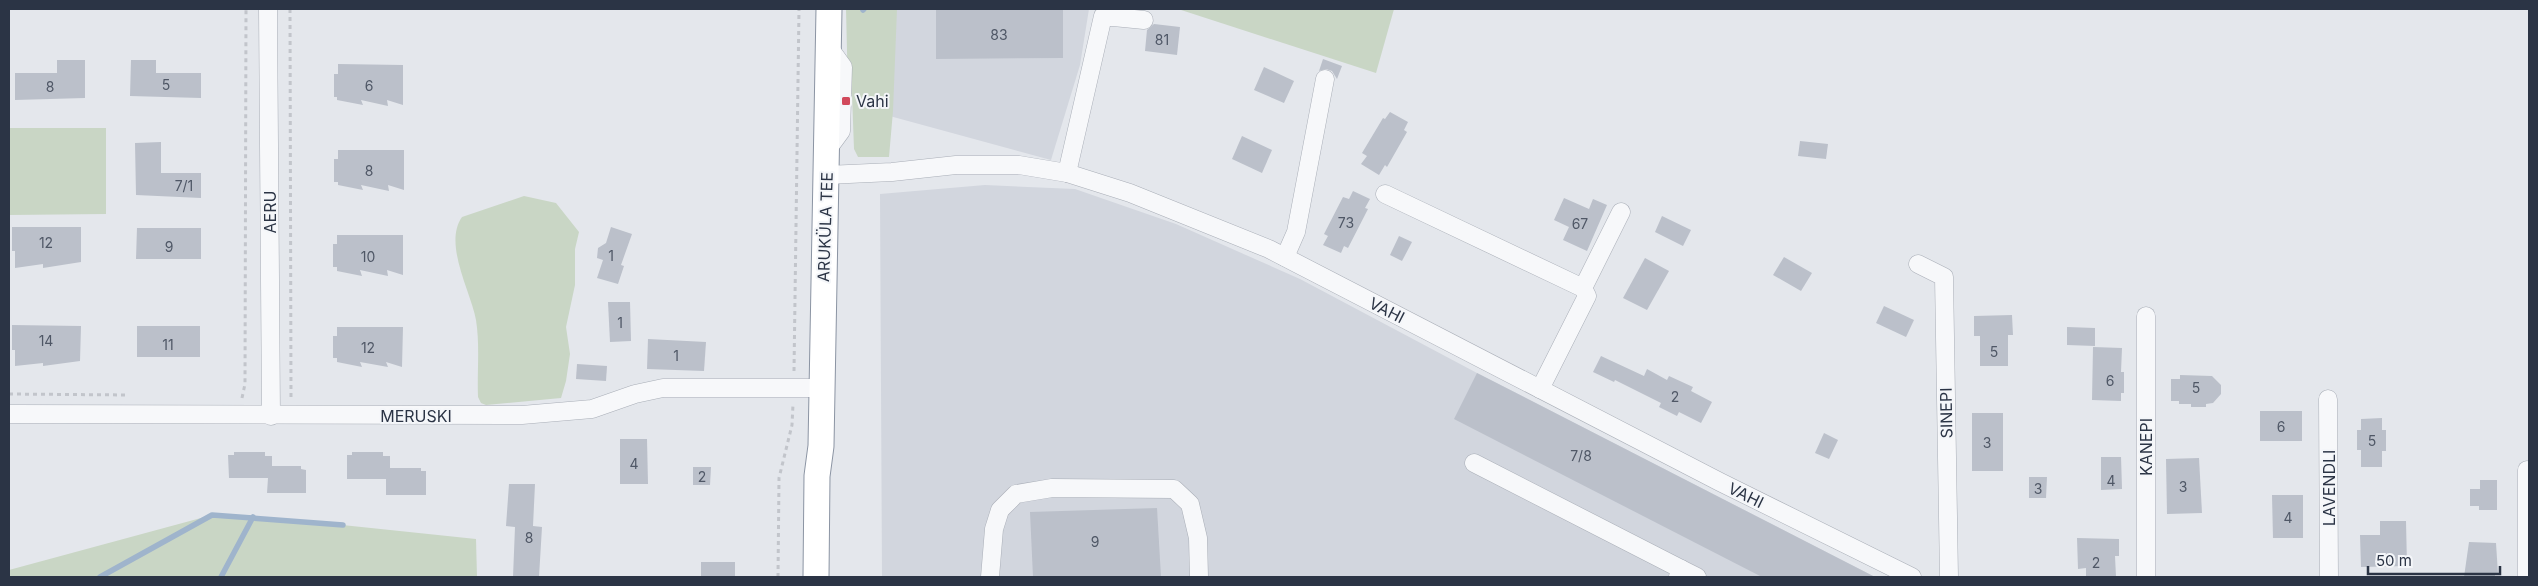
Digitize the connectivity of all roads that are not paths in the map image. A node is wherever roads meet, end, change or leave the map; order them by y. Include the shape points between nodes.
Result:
1 (268, 9) edge
2 (829, 9) edge
3 (1144, 20) dead end
4 (1325, 79) dead end
5 (1067, 173) junction
6 (827, 175) junction
7 (1385, 194) dead end
8 (1621, 212) dead end
9 (1285, 257) junction
10 (1918, 264) dead end
11 (1583, 288) junction
12 (2146, 316) dead end
13 (821, 388) junction
14 (1540, 389) junction
15 (2328, 399) dead end
16 (9, 414) edge
17 (271, 416) junction
18 (821, 446) junction
19 (1474, 463) dead end
20 (2527, 470) dead end
21 (1679, 573) edge
22 (816, 577) edge
23 (833, 577) edge
24 (990, 577) edge
25 (1199, 577) edge
26 (1697, 577) edge
27 (1912, 577) edge
28 (1950, 577) edge
29 (2146, 577) edge
30 (2329, 577) edge
31 (2527, 577) edge

1 - 17 street, AERU
2 - 6 highway, ARUKÜLA TEE
3 - 5 street via 1103,16
4 - 9 street via 1296,232
5 - 6 street, VAHI via 1019,165 956,165
5 - 9 street, VAHI via 1130,193
6 - 13 highway, ARUKÜLA TEE
7 - 11 street
8 - 11 street
9 - 14 street, VAHI
10 - 28 street, SINEPI via 1944,277
11 - 14 street via 1587,296
12 - 29 street, KANEPI
13 - 17 street, MERUSKI via 663,388 592,408 522,415
13 - 18 highway, ARUKÜLA TEE
14 - 27 street, VAHI
15 - 30 street, LAVENDLI
16 - 17 street, MERUSKI
18 - 22 highway, ARUKÜLA TEE
18 - 23 highway, ARUKÜLA TEE
19 - 21 street
20 - 31 street
21 - 26 street
24 - 25 street via 994,529 1000,510 1016,494 1052,488 1174,490 1190,504 1198,538

